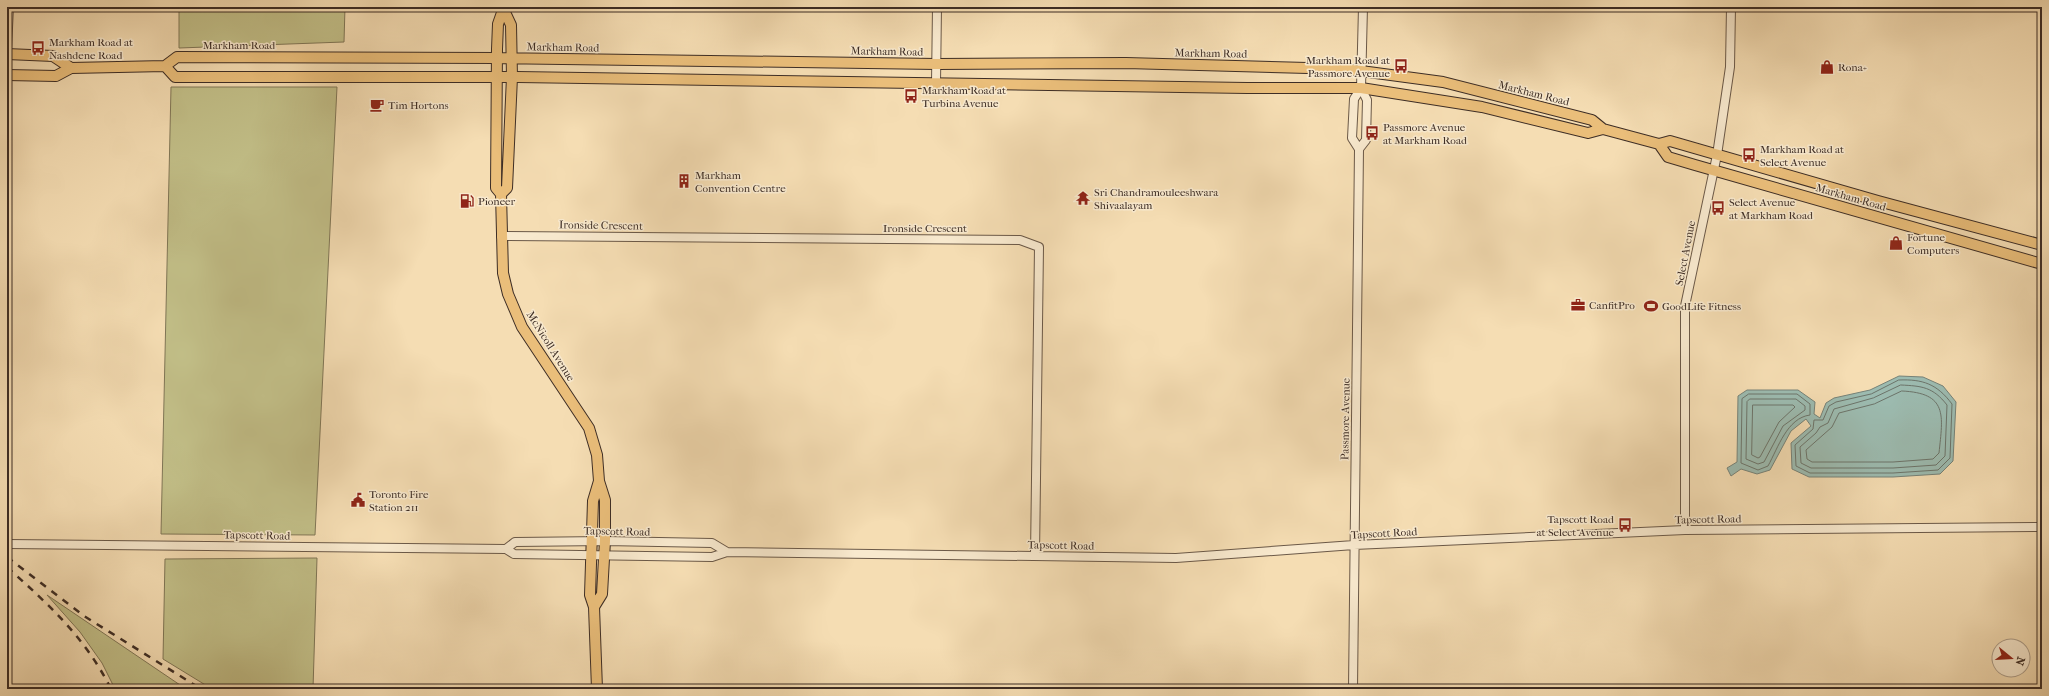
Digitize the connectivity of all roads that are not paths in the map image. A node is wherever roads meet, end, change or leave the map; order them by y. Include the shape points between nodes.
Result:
1 (9, 7) edge
2 (937, 7) edge
3 (1363, 7) edge
4 (1731, 7) edge
5 (504, 8) edge
6 (7, 49) edge
7 (7, 54) edge
8 (498, 58) junction
9 (512, 58) junction
10 (937, 64) junction
11 (165, 66) junction
12 (71, 68) junction
13 (1362, 71) junction
14 (7, 75) edge
15 (498, 77) junction
16 (512, 77) junction
17 (936, 83) junction
18 (1361, 88) junction
19 (1603, 130) junction
20 (1659, 144) junction
21 (1359, 149) junction
22 (1717, 155) junction
23 (1713, 171) junction
24 (501, 194) junction
25 (501, 236) junction
26 (2042, 245) edge
27 (2042, 264) edge
28 (599, 480) junction
29 (2042, 526) edge
30 (1685, 530) junction
31 (593, 541) junction
32 (605, 541) junction
33 (7, 544) edge
34 (1354, 545) junction
35 (506, 549) junction
36 (727, 552) junction
37 (592, 555) junction
38 (605, 555) junction
39 (1035, 556) junction
40 (594, 607) junction
41 (597, 689) edge
42 (1353, 689) edge

1 - 6 street
2 - 10 street
3 - 13 street, Passmore Avenue
4 - 22 street, Select Avenue via 1730,67
5 - 8 main road, McNicoll Avenue via 498,24
5 - 9 main road, McNicoll Avenue via 512,25
7 - 12 main road via 53,56
8 - 9 main road, Markham Road
8 - 11 main road, Markham Road via 177,57
8 - 15 main road, McNicoll Avenue
9 - 10 main road, Markham Road
9 - 16 main road, McNicoll Avenue
10 - 13 main road, Markham Road via 1126,63
10 - 17 street
11 - 12 main road, Markham Road
11 - 15 main road, Markham Road via 175,77
12 - 14 main road, Markham Road via 56,76
13 - 18 street, Passmore Avenue
13 - 19 main road, Markham Road via 1450,84 1592,120
15 - 16 main road, Markham Road
15 - 24 main road, McNicoll Avenue via 496,188
16 - 17 main road, Markham Road
16 - 24 main road, McNicoll Avenue via 507,188
17 - 18 main road, Markham Road via 1262,89
18 - 19 main road, Markham Road via 1482,107 1588,133
18 - 21 street, Passmore Avenue via 1367,100 1366,140
18 - 21 street, Passmore Avenue via 1354,99 1352,130 1352,138
19 - 20 main road, Markham Road
20 - 22 main road, Markham Road via 1670,141
20 - 23 main road, Markham Road via 1668,157
21 - 34 street, Passmore Avenue
22 - 23 street, Select Avenue
22 - 26 main road, Markham Road
23 - 27 main road, Markham Road
23 - 30 street, Select Avenue via 1686,306
24 - 25 main road, McNicoll Avenue
25 - 28 main road, McNicoll Avenue via 503,272 508,294 522,327 589,428 597,455
25 - 39 street, Ironside Crescent via 1020,240 1039,248
28 - 31 main road, McNicoll Avenue via 593,501
28 - 32 main road, McNicoll Avenue via 605,500
29 - 30 street, Tapscott Road
30 - 34 street, Tapscott Road
31 - 32 street, Tapscott Road
31 - 35 street, Tapscott Road via 515,542
31 - 37 main road, McNicoll Avenue
32 - 36 street, Tapscott Road via 712,543
32 - 38 main road, McNicoll Avenue
33 - 35 street, Tapscott Road
34 - 39 street, Tapscott Road via 1176,558
34 - 42 street, Passmore Avenue
35 - 37 street, Tapscott Road via 514,554
36 - 38 street, Tapscott Road via 712,557
36 - 39 street, Tapscott Road
37 - 38 street, Tapscott Road
37 - 40 main road, McNicoll Avenue via 590,595
38 - 40 main road, McNicoll Avenue via 602,594
40 - 41 main road, McNicoll Avenue

